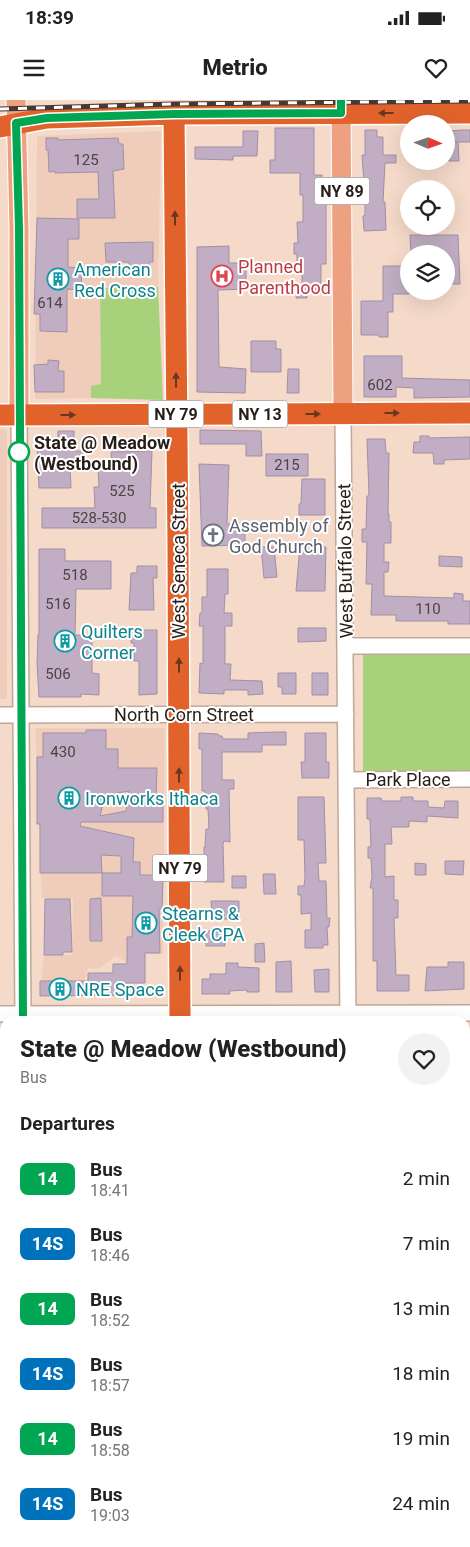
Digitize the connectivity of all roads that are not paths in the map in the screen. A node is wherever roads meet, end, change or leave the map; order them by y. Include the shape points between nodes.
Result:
1 (16, 100) edge
2 (174, 107) edge
3 (341, 107) edge
4 (470, 113) edge
5 (8, 125) edge
6 (470, 413) edge
7 (176, 414) junction
8 (343, 414) junction
9 (10, 415) edge
10 (346, 646) junction
11 (470, 646) edge
12 (0, 714) edge
13 (21, 714) junction
14 (179, 714) junction
15 (346, 714) junction
16 (470, 779) edge
17 (346, 780) junction
18 (470, 1013) edge
19 (23, 1016) edge
20 (180, 1016) edge
21 (348, 1016) edge
22 (378, 1016) edge

1 - 5 main road
2 - 3 highway
2 - 5 highway via 47,118
7 -> 2 highway, West Seneca Street / NY 79
4 -> 3 highway
3 - 8 main road, West Buffalo Street / NY 89
5 - 9 main road via 19,228
8 -> 6 highway, NY 13
7 -> 8 highway, NY 13
9 -> 7 highway, NY 13
14 -> 7 highway, West Seneca Street / NY 79
8 - 10 street, West Buffalo Street
9 - 13 street
10 - 11 street
10 - 15 street, West Buffalo Street
12 - 13 street, North Corn Street
13 - 14 street, North Corn Street
13 - 19 street
14 - 15 street, North Corn Street
20 -> 14 highway, West Seneca Street / NY 79
15 - 17 street, West Buffalo Street
16 - 17 street, Park Place
17 - 21 street, West Buffalo Street
18 - 22 street

